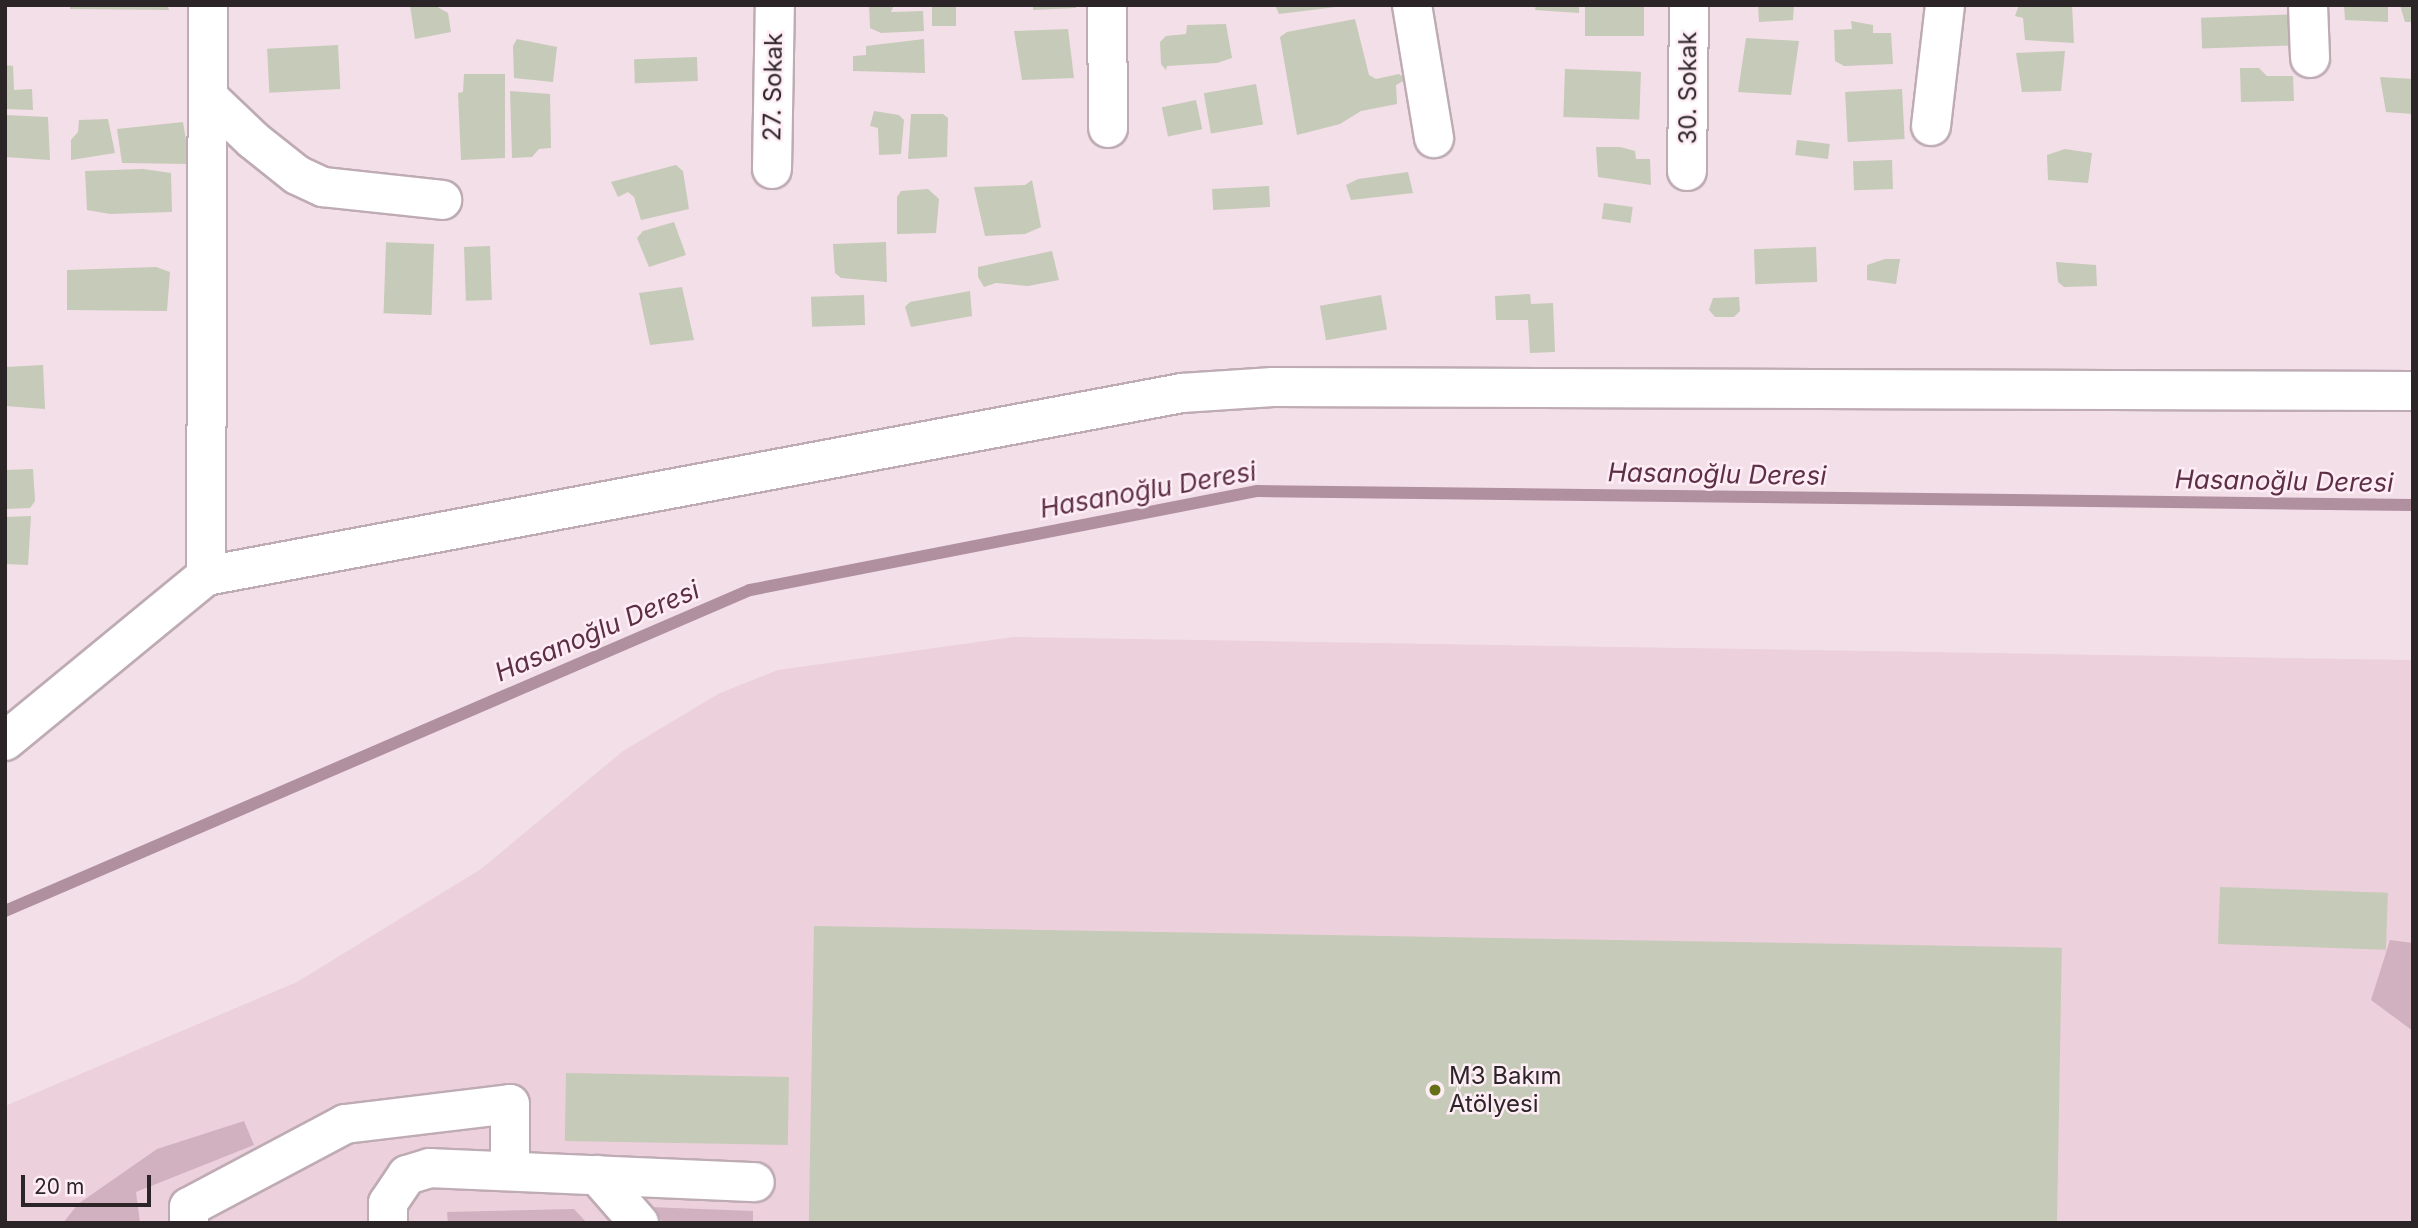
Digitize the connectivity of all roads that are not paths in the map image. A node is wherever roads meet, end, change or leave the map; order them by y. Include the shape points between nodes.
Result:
1 (208, 5) edge
2 (775, 5) edge
3 (1107, 5) edge
4 (1412, 5) edge
5 (1689, 5) edge
6 (1945, 5) edge
7 (2308, 5) edge
8 (2310, 58) dead end
9 (208, 97) junction
10 (1931, 126) dead end
11 (1108, 128) dead end
12 (1434, 138) dead end
13 (772, 169) dead end
14 (1687, 171) dead end
15 (442, 200) dead end
16 (2413, 391) edge
17 (206, 576) junction
18 (5, 741) edge
19 (510, 1171) junction
20 (597, 1175) junction
21 (755, 1182) dead end
22 (189, 1223) edge
23 (388, 1223) edge
24 (639, 1223) edge

1 - 9 street
2 - 13 street, 27. Sokak
3 - 11 street
4 - 12 street
5 - 14 street, 30. Sokak
6 - 10 street
7 - 8 street
9 - 15 street via 297,175 323,187
9 - 17 street
16 - 17 street via 1273,387 1182,393
17 - 18 street
19 - 20 street
19 - 22 street via 510,1104 345,1124 189,1207
19 - 23 street via 430,1168 407,1175 388,1203
20 - 21 street
20 - 24 street

